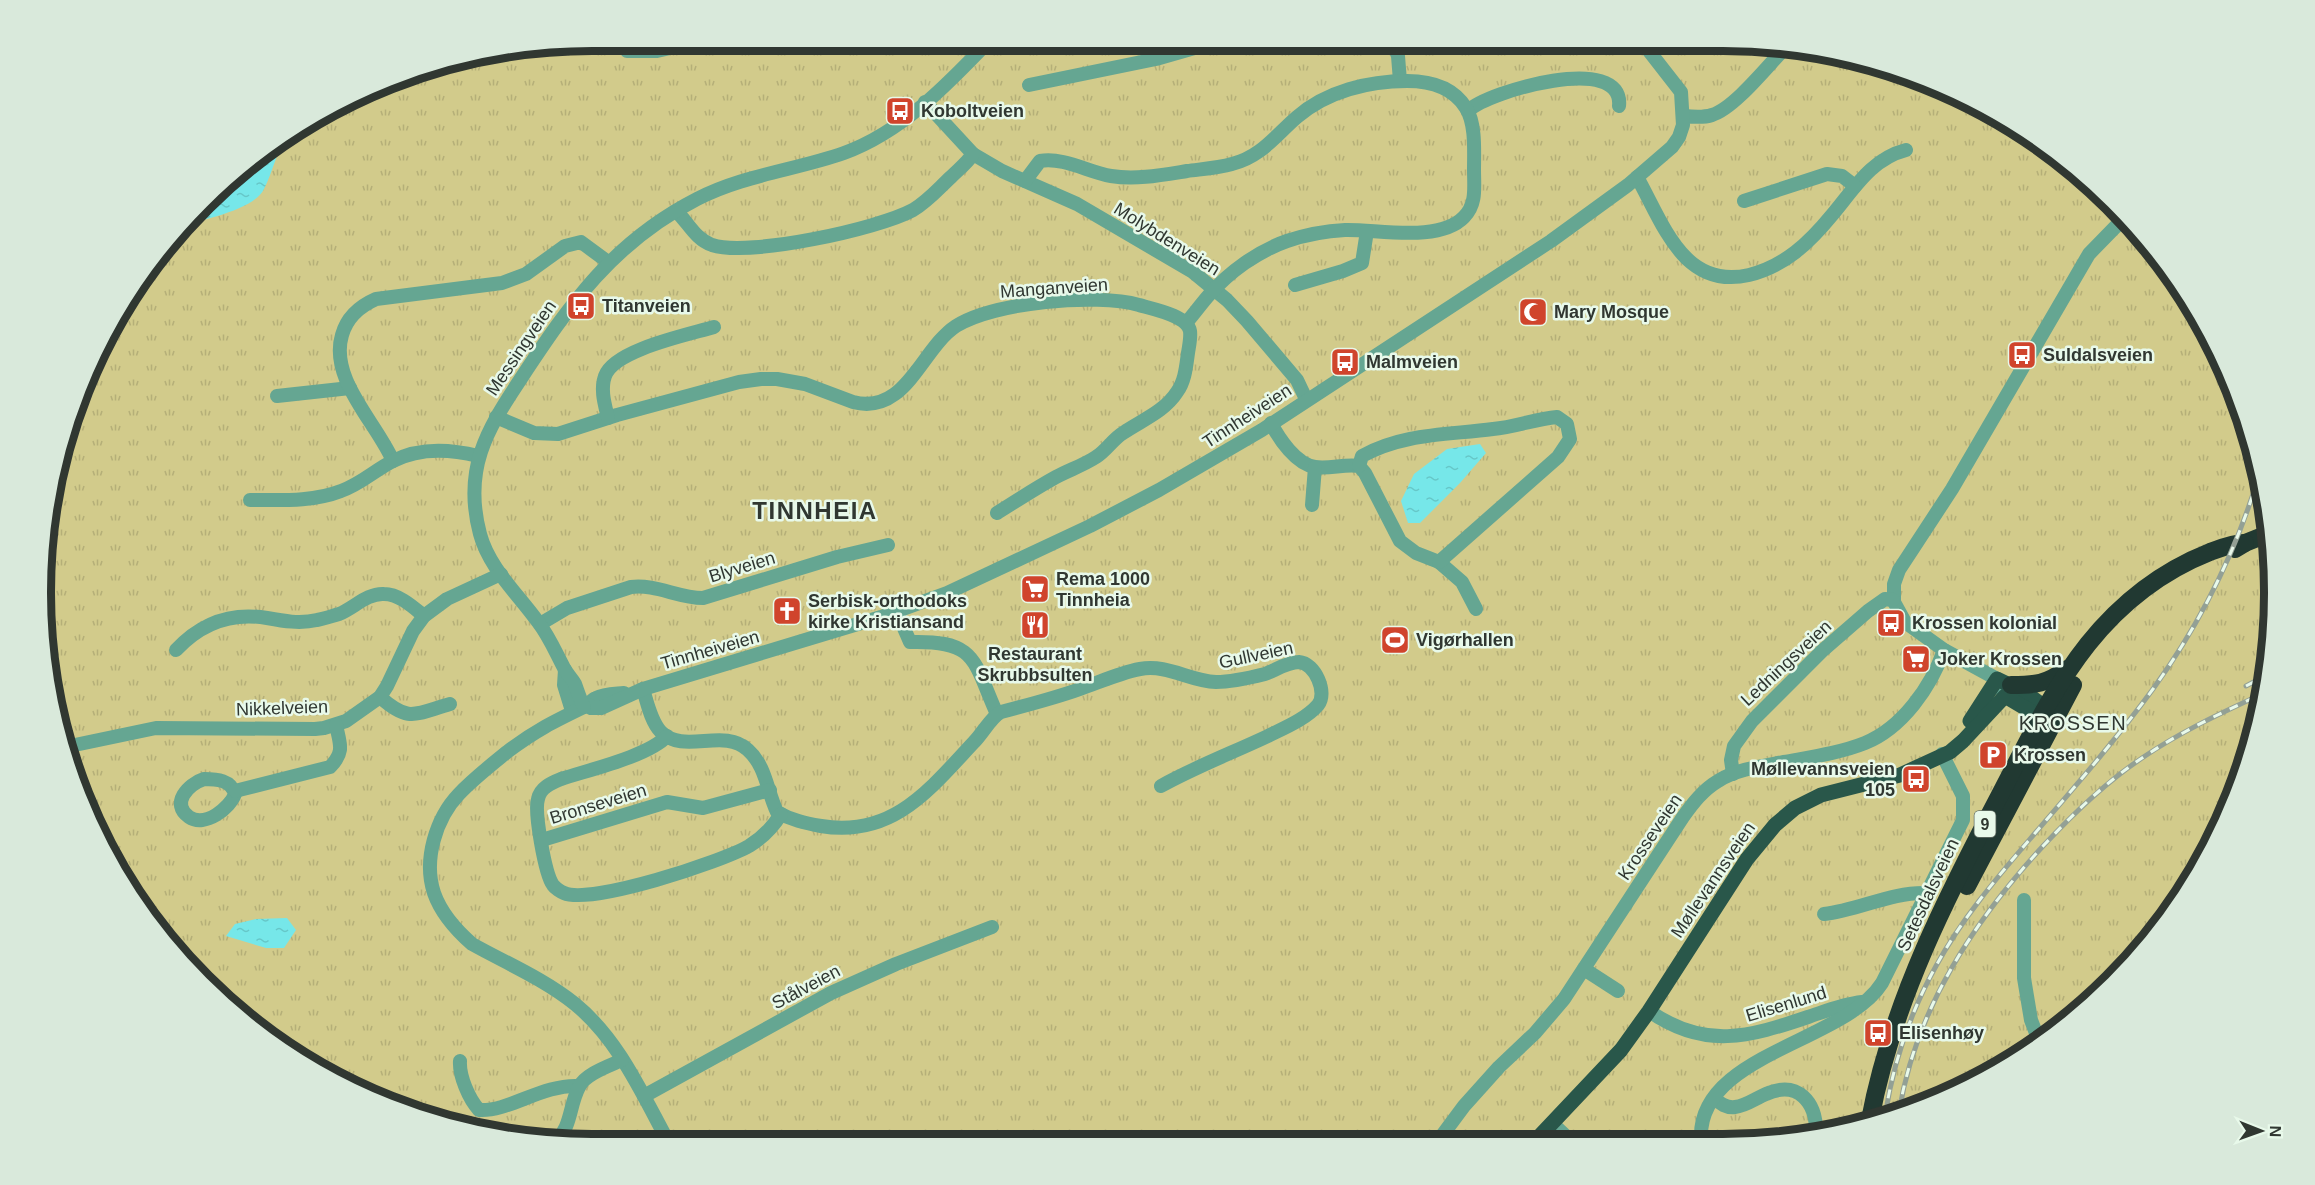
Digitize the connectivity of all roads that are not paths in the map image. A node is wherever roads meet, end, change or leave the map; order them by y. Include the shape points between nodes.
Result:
1 (627, 51) dead end
2 (657, 51) edge
3 (979, 51) edge
4 (1184, 51) edge
5 (1396, 51) edge
6 (1649, 51) edge
7 (1779, 54) edge
8 (1400, 81) junction
9 (1029, 86) dead end
10 (925, 102) junction
11 (1619, 106) dead end
12 (1468, 111) junction
13 (1684, 116) junction
14 (1906, 150) dead end
15 (973, 154) junction
16 (1637, 177) junction
17 (1025, 181) junction
18 (1855, 186) junction
19 (1744, 201) dead end
20 (676, 211) junction
21 (2119, 224) edge
22 (1367, 231) junction
23 (608, 262) junction
24 (1295, 285) dead end
25 (1214, 290) junction
26 (1185, 323) junction
27 (714, 327) dead end
28 (350, 388) junction
29 (277, 396) dead end
30 (1306, 399) junction
31 (496, 417) junction
32 (608, 418) junction
33 (1271, 423) junction
34 (478, 456) junction
35 (393, 461) junction
36 (1315, 466) junction
37 (1359, 466) junction
38 (250, 500) dead end
39 (1312, 505) dead end
40 (997, 513) dead end
41 (2261, 537) edge
42 (2245, 543) junction
43 (888, 545) dead end
44 (1439, 562) junction
45 (501, 574) junction
46 (1893, 600) junction
47 (1476, 609) dead end
48 (897, 612) junction
49 (424, 616) junction
50 (540, 624) junction
51 (176, 650) dead end
52 (1948, 652) junction
53 (2071, 667) junction
54 (1999, 683) junction
55 (643, 689) junction
56 (380, 697) junction
57 (450, 704) dead end
58 (581, 708) junction
59 (2048, 713) junction
60 (997, 714) junction
61 (336, 725) junction
62 (667, 736) junction
63 (73, 745) edge
64 (1942, 754) junction
65 (1733, 774) junction
66 (1161, 786) dead end
67 (770, 790) junction
68 (235, 791) dead end
69 (781, 814) junction
70 (542, 840) junction
71 (1926, 893) junction
72 (2024, 900) dead end
73 (1824, 914) dead end
74 (992, 927) dead end
75 (1584, 969) junction
76 (1618, 992) dead end
77 (1867, 1002) junction
78 (1649, 1011) junction
79 (2037, 1033) edge
80 (622, 1060) junction
81 (460, 1061) dead end
82 (579, 1086) junction
83 (644, 1096) junction
84 (1714, 1098) junction
85 (1871, 1113) edge
86 (1552, 1123) junction
87 (1815, 1126) edge
88 (563, 1133) edge
89 (664, 1134) edge
90 (1443, 1134) edge
91 (1542, 1134) edge
92 (1564, 1134) edge
93 (1701, 1134) edge

1 - 2 street
3 - 10 street, Messingveien
4 - 9 street
5 - 8 street
6 - 13 street via 1681,92
7 - 13 street via 1739,97 1721,110 1711,116
8 - 12 street via 1441,86
8 - 17 street via 1374,82 1345,90 1298,116 1253,157 1230,165 1128,178 1050,159 1040,161
10 - 15 street, Molybdenveien
10 - 20 street, Messingveien via 871,141 846,152 717,189
11 - 12 street via 1618,95 1609,83 1577,78 1504,94 1481,101
12 - 22 street via 1474,200 1463,218 1432,231
13 - 16 street, Tinnheiveien via 1682,132 1672,147
14 - 18 street via 1883,158
15 - 17 street, Molybdenveien
15 - 20 street via 916,208 892,219 818,238 759,247 713,246 697,236
16 - 18 street via 1687,261 1704,273 1728,278 1759,273 1797,253
16 - 30 street, Tinnheiveien via 1551,240
17 - 25 street, Molybdenveien via 1092,213 1176,262
18 - 19 street via 1842,176 1827,174
20 - 23 street, Messingveien
21 - 46 street via 2089,254 1952,489 1899,570
22 - 24 street via 1362,263
22 - 25 street via 1329,231 1276,245
23 - 28 street via 581,242 573,242 526,274 502,283 366,303 350,317 340,339 339,359
23 - 31 street, Messingveien via 577,298
25 - 26 street
25 - 30 street, Molybdenveien via 1279,358
26 - 32 street, Manganveien via 1163,312 1119,301 1004,308 951,330 936,343 909,382 892,397 874,404 863,405 792,381 752,380
26 - 40 street via 1190,333 1185,371 1179,390 1165,407 1114,439 1098,456
27 - 32 street via 618,359 604,383
28 - 29 street
28 - 35 street
30 - 33 street, Tinnheiveien
31 - 32 street, Manganveien via 546,435
31 - 34 street, Messingveien
33 - 36 street via 1296,455
33 - 48 street, Tinnheiveien via 1090,526 984,577
34 - 35 street via 435,450
34 - 45 street, Messingveien via 475,495 480,536
35 - 38 street via 355,486 330,495
36 - 37 street
36 - 39 street
37 - 44 street via 1400,541
37 - 44 street via 1362,456 1372,451 1418,437 1557,417 1567,424 1570,439 1557,457
41 - 42 highway, Setesdalsveien / 9
42 - 53 highway, Setesdalsveien / 9 via 2199,557 2158,579 2101,629
42 - 59 highway, Setesdalsveien / 9 via 2186,570 2143,599 2098,646
43 - 50 street, Blyveien via 703,598 632,587 567,608
44 - 47 street via 1462,582
45 - 49 street, Nikkelveien via 447,599
45 - 50 street, Messingveien
46 - 52 street via 1905,622
46 - 65 street, Ledningsveien via 1885,599 1868,611 1752,721 1734,747
48 - 55 street, Tinnheiveien
48 - 60 street via 910,642 952,645 972,658
49 - 51 street via 396,597 374,595 340,614 315,621 228,617 204,628
49 - 56 street, Nikkelveien
50 - 58 street, Messingveien via 572,680
52 - 54 street
52 - 65 street, Krosseveien via 1909,709 1877,737 1836,751
53 - 54 highway, 9 via 2045,682
53 - 59 highway, Setesdalsveien / 9
54 - 59 main road
54 - 64 main road, Møllevannsveien via 1959,746
55 - 58 street, Tinnheiveien via 601,708
55 - 62 street via 656,724
56 - 57 street via 405,715
56 - 61 street, Nikkelveien
58 - 80 street, Tinnheiveien via 524,738 458,795 433,840 431,878 440,905 462,935 574,1003 596,1024
59 - 85 highway, Setesdalsveien / 9 via 1984,854 1910,987 1881,1066
60 - 66 street, Gullveien via 1124,673 1152,668 1212,682 1264,674 1295,663 1305,663 1312,669 1322,691 1312,711
60 - 69 street via 917,800 891,818 844,828 804,823
61 - 63 street, Nikkelveien via 315,729 156,728
61 - 68 street via 341,749 330,767
62 - 67 street via 737,743 756,759
62 - 70 street, Bronseveien via 640,752 550,783 538,799
64 - 71 street via 1963,796 1964,813
64 - 78 main road, Møllevannsveien via 1900,775 1821,795 1783,818 1756,846
65 - 75 street, Krosseveien via 1699,796
67 - 69 street
67 - 70 street, Bronseveien via 703,808 667,802
69 - 70 street, Bronseveien via 747,847 594,895 573,896 553,884
71 - 73 street via 1895,896
71 - 77 street via 1882,983
72 - 79 street via 2024,978
74 - 83 street, Stålveien via 864,977
75 - 76 street
75 - 90 street, Krosseveien via 1551,1015 1464,1106
77 - 78 street, Elisenlund via 1839,1006 1776,1028 1735,1037 1684,1030
77 - 84 street via 1742,1071
78 - 86 main road, Møllevannsveien via 1621,1050
80 - 82 street
80 - 83 street, Tinnheiveien
81 - 82 street via 471,1098 479,1110 550,1089
82 - 88 street
83 - 89 street, Tinnheiveien
84 - 87 street via 1732,1107 1767,1093 1793,1090 1811,1106
84 - 93 street via 1702,1120
86 - 91 main road, Møllevannsveien
86 - 92 street

